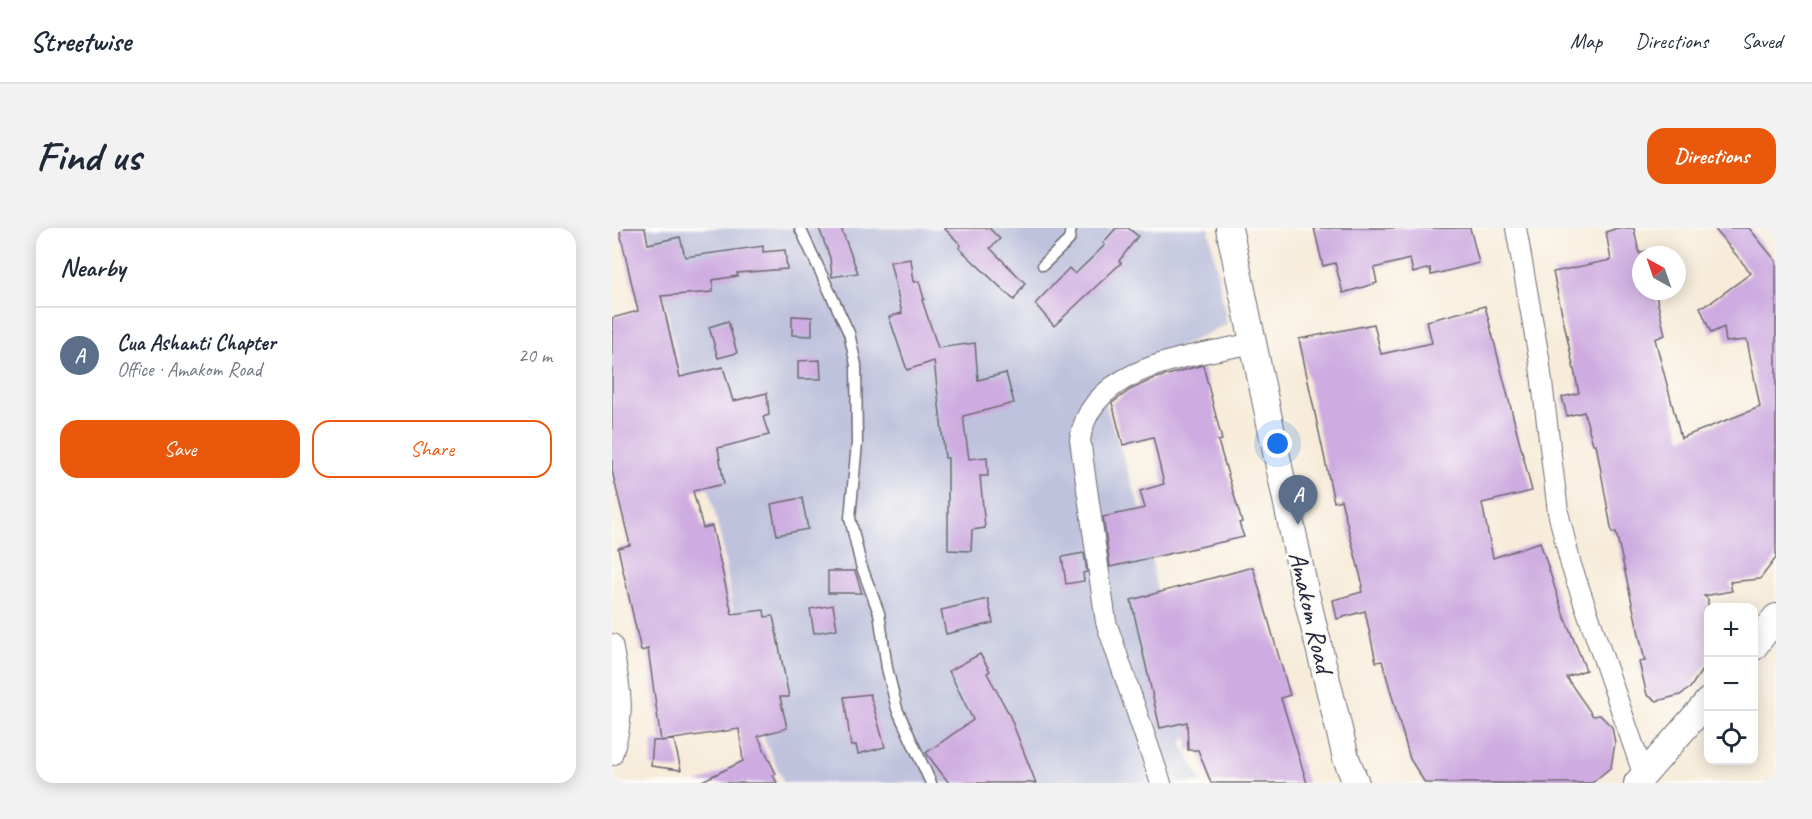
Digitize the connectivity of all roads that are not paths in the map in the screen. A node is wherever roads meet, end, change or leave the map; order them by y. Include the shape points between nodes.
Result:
1 (800, 228) edge
2 (1071, 228) edge
3 (1229, 228) edge
4 (1516, 228) edge
5 (1043, 265) dead end
6 (1254, 343) junction
7 (1776, 617) edge
8 (1758, 642) edge
9 (612, 644) edge
10 (1704, 706) edge
11 (612, 755) edge
12 (1641, 780) edge
13 (931, 783) edge
14 (1161, 783) edge
15 (1356, 783) edge

1 - 13 lane via 849,333 856,365 857,443 850,518 861,565 879,613 897,709
2 - 5 lane via 1069,240
3 - 6 street, Amakom Road
4 - 12 street via 1539,358 1557,512
6 - 14 street via 1147,367 1113,384 1082,428 1080,440 1106,622
6 - 15 street, Amakom Road via 1305,590 1346,758
7 - 8 street
9 - 11 street via 623,707
10 - 12 street

